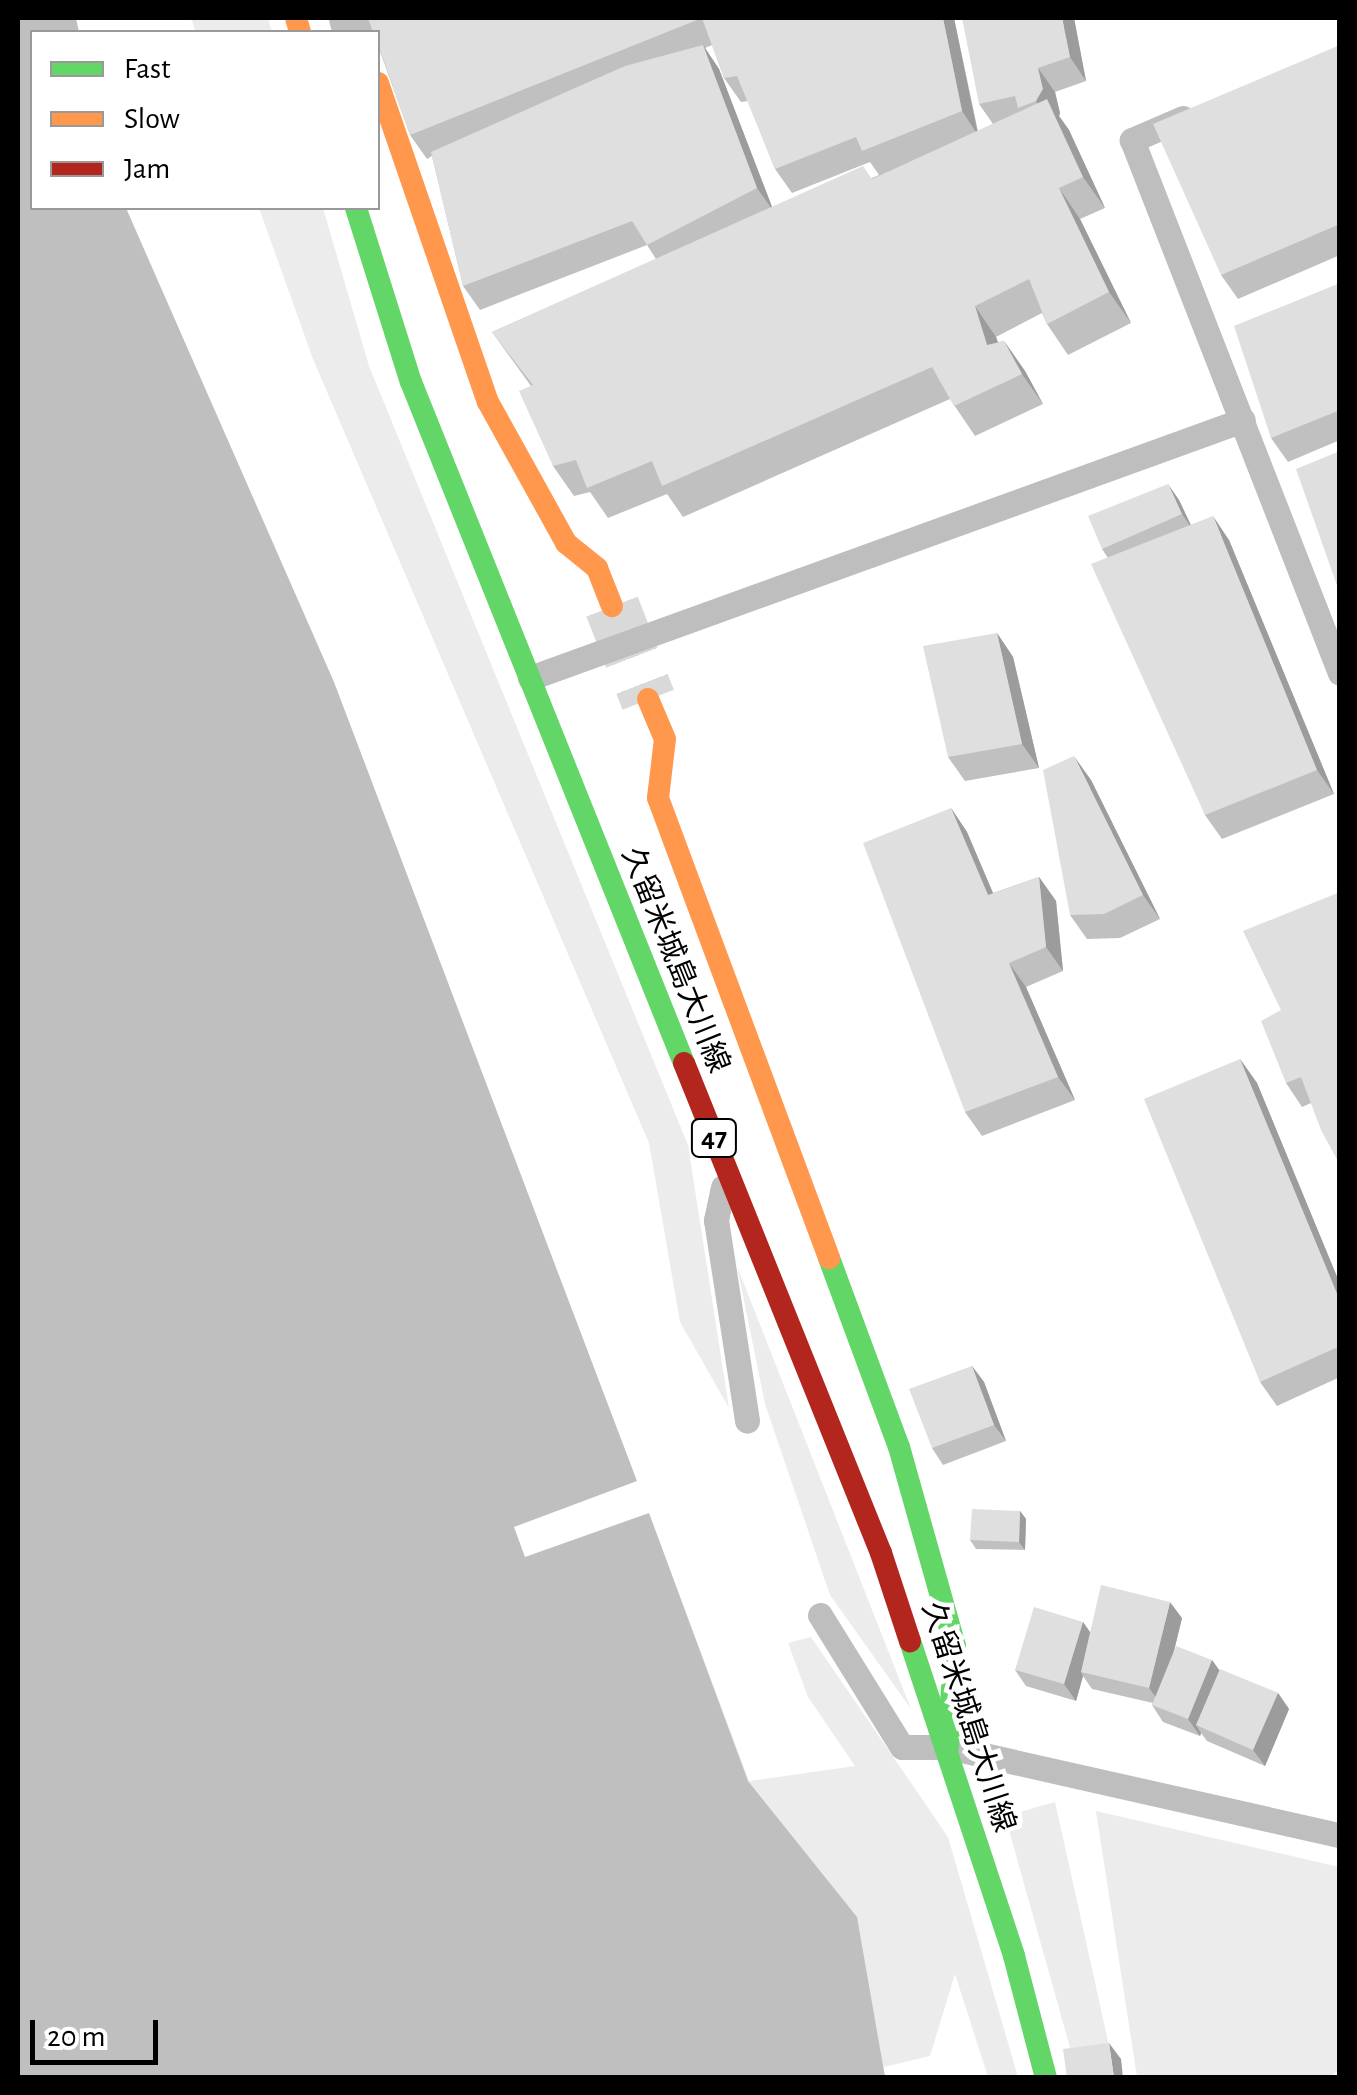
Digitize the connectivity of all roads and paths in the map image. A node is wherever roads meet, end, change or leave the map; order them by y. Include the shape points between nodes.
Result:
1 (380, 89) edge
2 (1202, 110) edge
3 (357, 210) edge
4 (1243, 420) junction
5 (612, 606) tunnel mouth
6 (1340, 673) edge
7 (530, 678) junction
8 (648, 699) tunnel mouth
9 (726, 1168) junction
10 (748, 1421) dead end
11 (820, 1614) dead end
12 (948, 1747) junction
13 (1340, 1834) edge
14 (1046, 2078) edge

1 - 5 main road via 488,402 566,544 597,568
2 - 4 lane via 1132,140
3 - 7 main road, 久留米城島大川線 / 47 via 411,382
4 - 6 lane
4 - 7 lane
7 - 9 main road, 久留米城島大川線 / 47
8 - 12 main road via 665,738 658,798 899,1447 955,1646
9 - 10 lane via 716,1220
9 - 12 main road, 久留米城島大川線 / 47 via 881,1552
11 - 12 lane via 902,1747
12 - 13 lane
12 - 14 main road, 久留米城島大川線 / 47

